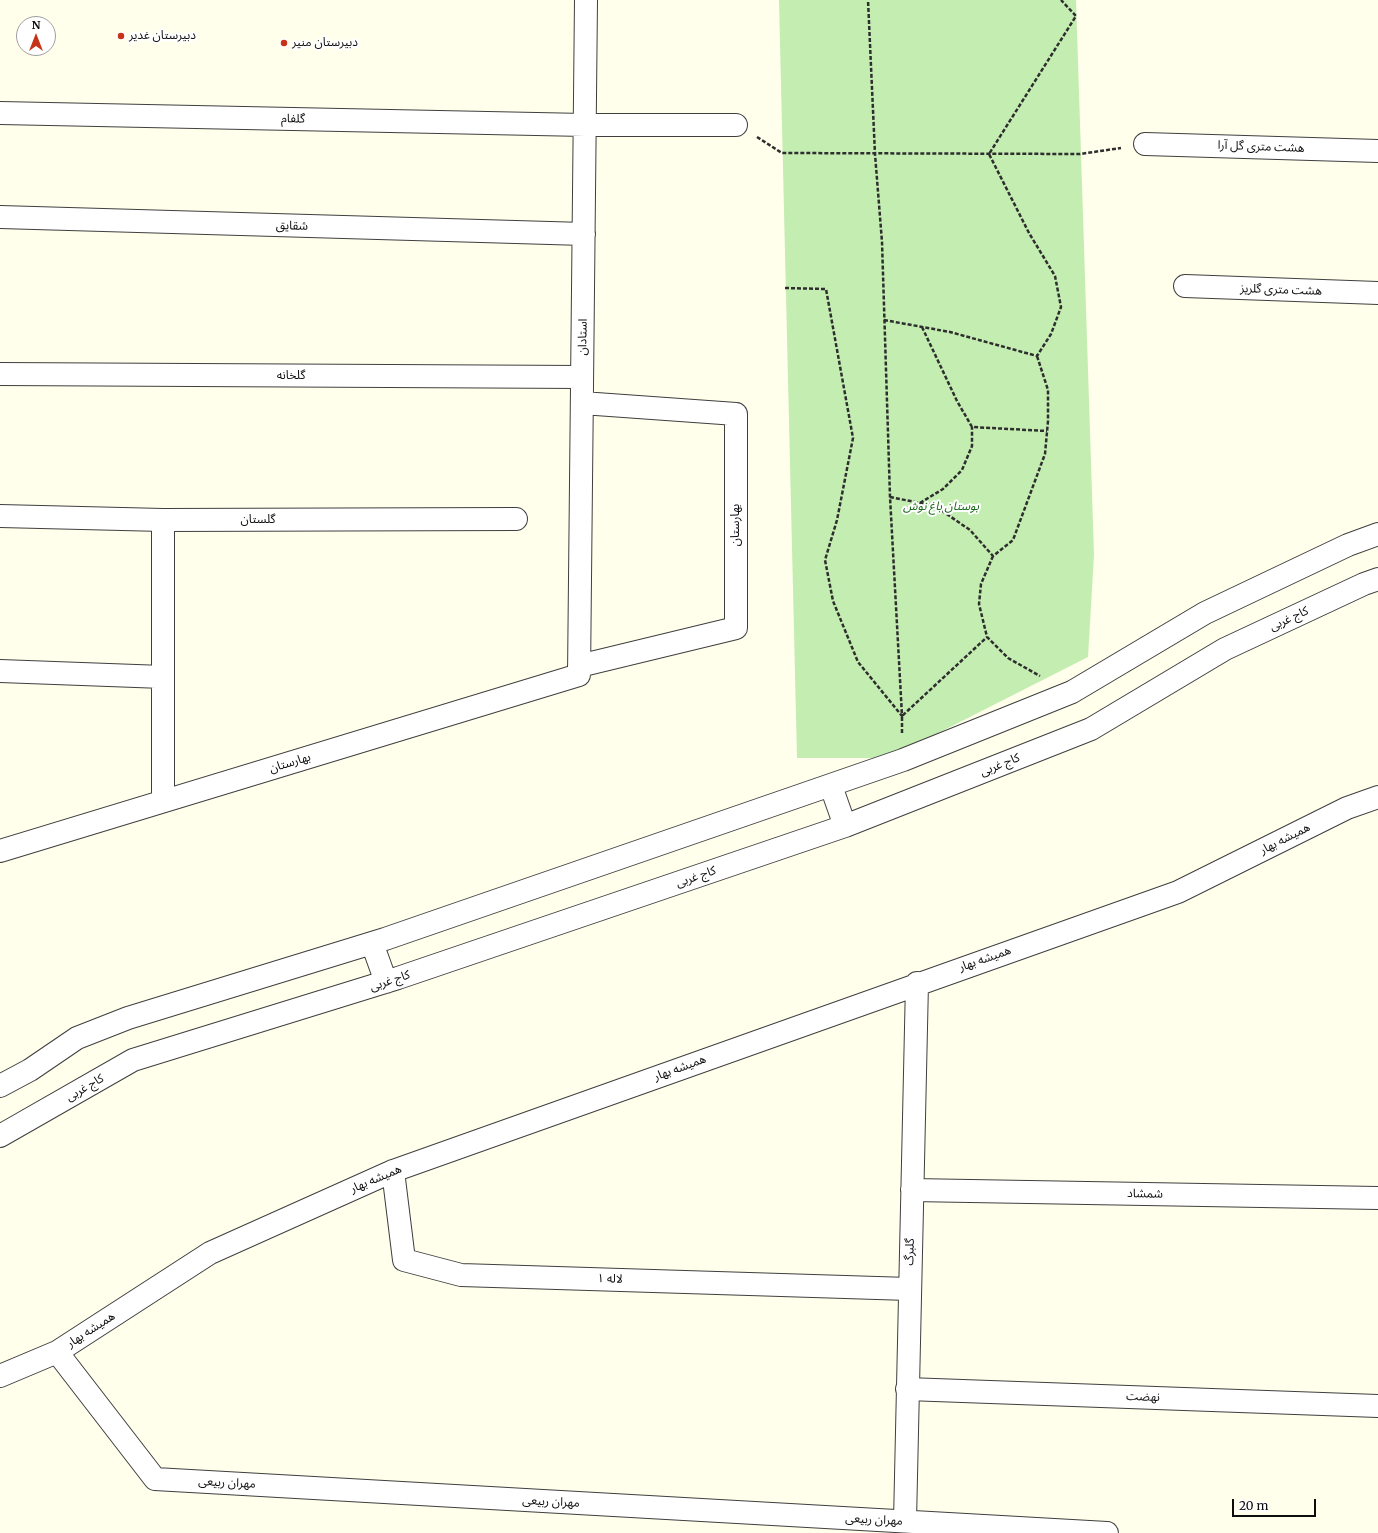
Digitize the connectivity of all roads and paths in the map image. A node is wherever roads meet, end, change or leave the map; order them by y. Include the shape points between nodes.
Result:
1 (586, 0) edge
2 (868, 0) edge
3 (1061, 0) edge
4 (0, 113) edge
5 (585, 125) junction
6 (736, 125) dead end
7 (1145, 144) joint
8 (1378, 150) edge
9 (782, 153) dead end
10 (874, 154) junction
11 (988, 154) junction
12 (0, 217) edge
13 (584, 234) junction
14 (1185, 286) dead end
15 (785, 288) dead end
16 (1378, 293) edge
17 (884, 320) junction
18 (922, 327) junction
19 (1037, 356) junction
20 (0, 374) edge
21 (582, 378) junction
22 (582, 403) junction
23 (972, 427) junction
24 (1047, 431) junction
25 (890, 497) junction
26 (920, 503) junction
27 (0, 516) edge
28 (516, 519) dead end
29 (163, 520) junction
30 (1378, 534) edge
31 (993, 556) junction
32 (1378, 580) edge
33 (987, 637) junction
34 (579, 670) junction
35 (0, 671) edge
36 (163, 677) junction
37 (1045, 678) dead end
38 (902, 716) junction
39 (831, 786) junction
40 (1378, 797) edge
41 (163, 801) junction
42 (845, 826) junction
43 (0, 851) edge
44 (372, 943) junction
45 (386, 982) junction
46 (917, 984) junction
47 (0, 1086) edge
48 (0, 1136) edge
49 (393, 1171) junction
50 (912, 1190) junction
51 (1378, 1198) edge
52 (909, 1289) junction
53 (57, 1352) junction
54 (0, 1376) edge
55 (907, 1389) junction
56 (1378, 1406) edge
57 (905, 1521) junction
58 (1106, 1533) edge

1 - 5 street, استادان
2 - 10 path
3 - 11 path via 1076,16
4 - 5 street, گلفام
5 - 6 street, گلفام
5 - 13 street, استادان
7 - 8 street, هشت متری گل آرا
7 - 11 path via 1080,154
9 - 10 path
10 - 11 path
10 - 17 path via 882,242
11 - 19 path via 1029,233 1055,276 1062,308 1051,334
12 - 13 street, شقایق
13 - 21 street, استادان
14 - 16 street, هشت متری گلریز
15 - 38 path via 826,289 853,438 837,520 825,560 833,601 858,662
17 - 18 path
17 - 25 path
18 - 19 path via 1000,344
18 - 23 path
19 - 24 path via 1048,390
20 - 21 street, گلخانه
21 - 22 street, استادان
22 - 34 street, استادان
22 - 34 street, بهارستان via 736,414 736,628
23 - 24 path
23 - 26 path via 972,446 962,470 943,489
24 - 31 path via 1045,454 1013,540
25 - 26 path
25 - 38 path
26 - 31 path via 935,506 970,530
27 - 29 street, گلستان
28 - 29 street, گلستان
29 - 36 street
30 - 39 street via 1348,545 1205,613 1072,692
31 - 33 path via 981,584 979,604
32 - 42 street, کاج غربی via 1364,584 1225,650 1091,729
33 - 37 path via 1008,658
33 - 38 path
34 - 41 street, بهارستان
35 - 36 street
36 - 41 street
39 - 42 street
39 - 44 street
40 - 46 street, همیشه بهار via 1347,808 1178,892
41 - 43 street, بهارستان
42 - 45 street, کاج غربی
44 - 45 street
44 - 47 street via 128,1018 77,1038 30,1070
45 - 48 street, کاج غربی via 133,1060
46 - 49 street, همیشه بهار
46 - 50 street, گلبرگ
49 - 52 street, لاله ۱ via 404,1260 461,1275
49 - 53 street, همیشه بهار via 210,1253
50 - 51 street, شمشاد
50 - 52 street, گلبرگ
52 - 55 street, گلبرگ
53 - 54 street, همیشه بهار
53 - 57 street, مهران ربیعی via 155,1479
55 - 56 street, نهضت
55 - 57 street, گلبرگ
57 - 58 street, مهران ربیعی

